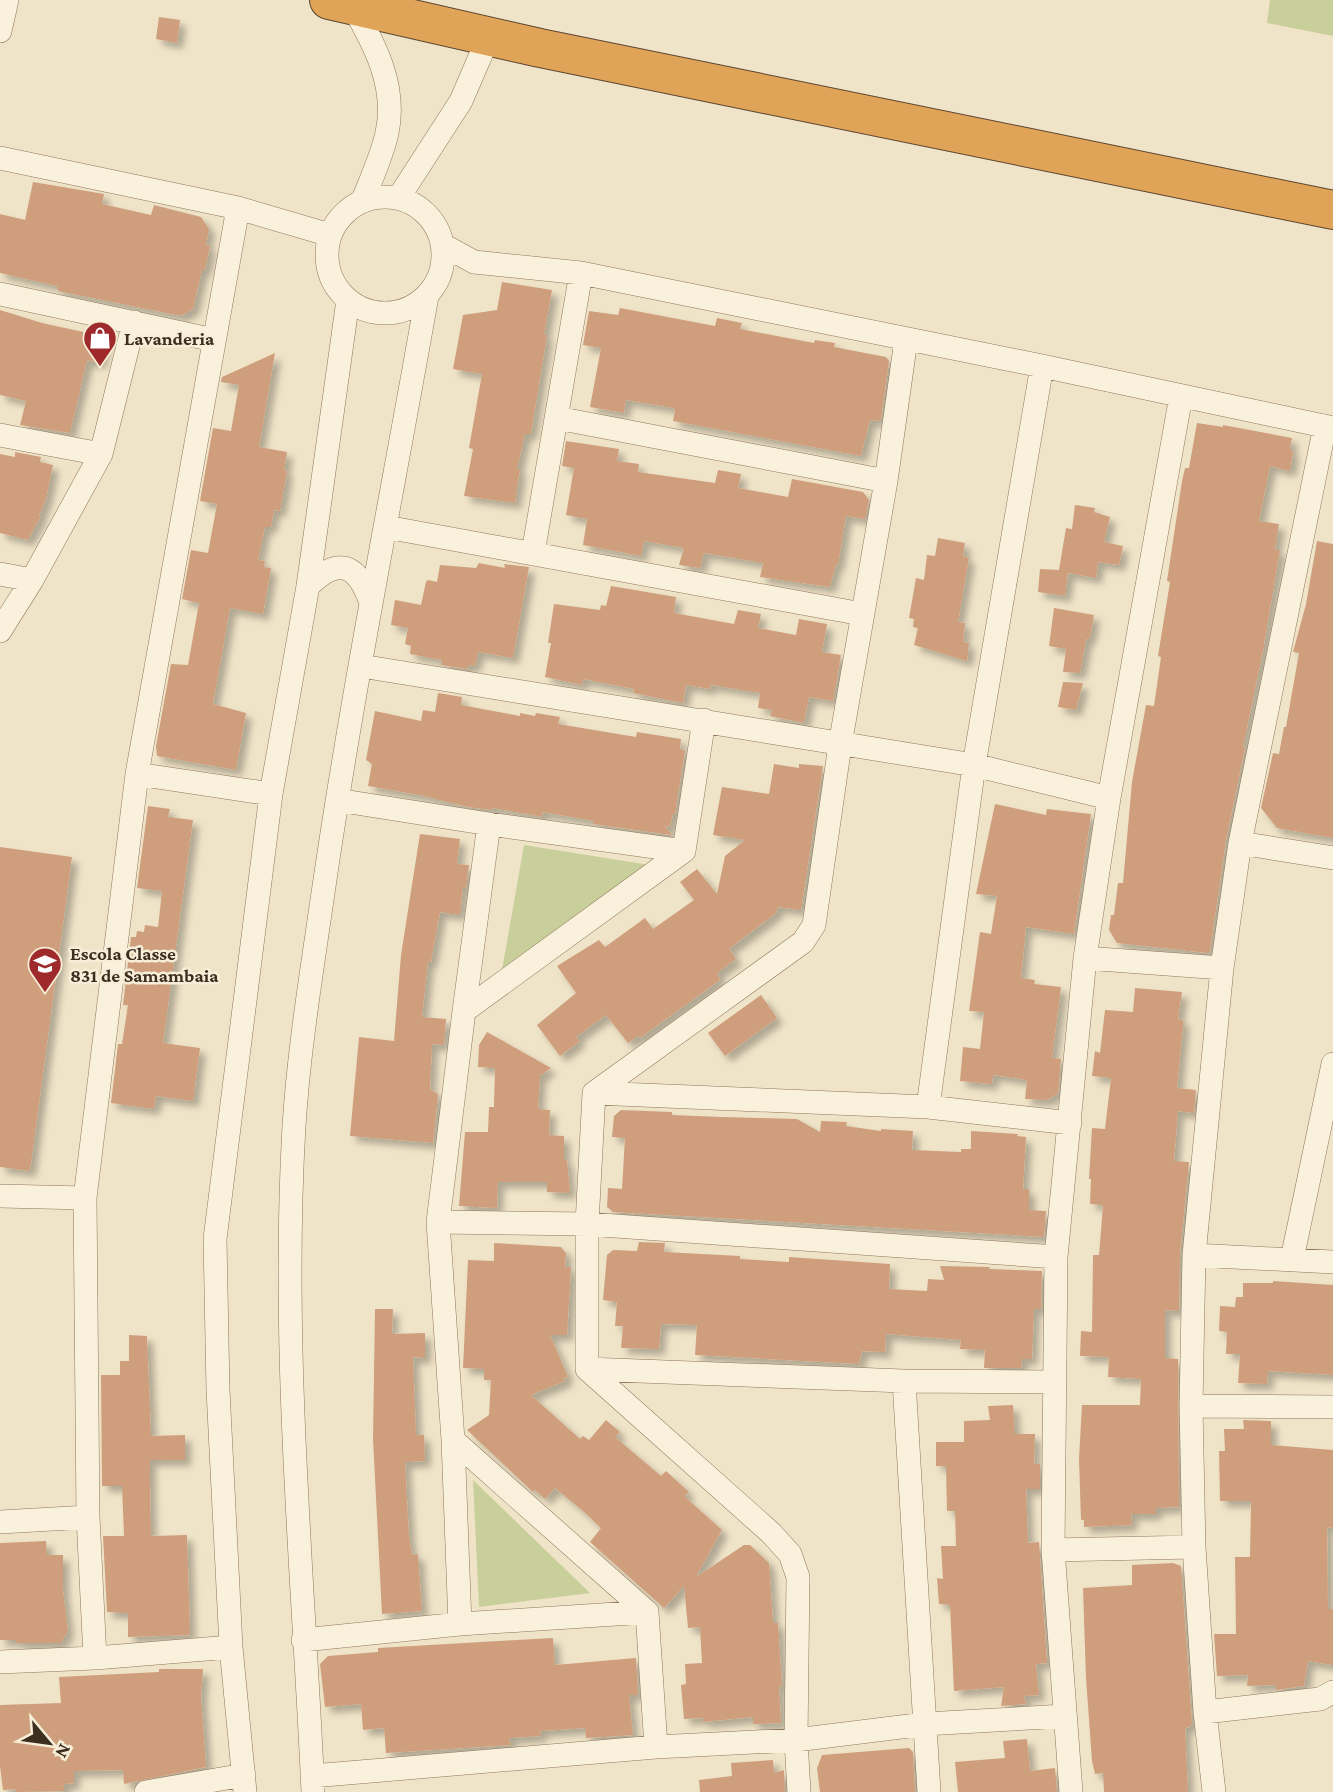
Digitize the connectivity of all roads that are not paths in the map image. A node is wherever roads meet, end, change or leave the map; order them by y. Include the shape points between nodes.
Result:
1 (7, 0) edge
2 (341, 2) edge
3 (0, 32) edge
4 (489, 36) junction
5 (0, 158) edge
6 (399, 197) junction
7 (363, 201) junction
8 (238, 208) junction
9 (1333, 210) edge
10 (330, 235) junction
11 (443, 245) junction
12 (474, 262) junction
13 (581, 273) junction
14 (440, 275) junction
15 (0, 295) edge
16 (427, 296) junction
17 (348, 300) junction
18 (134, 321) junction
19 (214, 340) junction
20 (906, 340) junction
21 (1042, 366) junction
22 (1181, 396) junction
23 (557, 418) junction
24 (1329, 427) edge
25 (0, 435) edge
26 (101, 454) junction
27 (886, 481) junction
28 (386, 527) junction
29 (533, 552) junction
30 (0, 574) edge
31 (32, 580) junction
32 (308, 586) junction
33 (370, 600) junction
34 (862, 614) junction
35 (0, 631) edge
36 (361, 666) junction
37 (704, 720) junction
38 (840, 745) junction
39 (974, 765) junction
40 (137, 774) junction
41 (271, 794) junction
42 (1109, 798) junction
43 (337, 800) junction
44 (489, 824) junction
45 (1240, 843) junction
46 (684, 851) junction
47 (1333, 858) edge
48 (1085, 958) junction
49 (1222, 968) junction
50 (464, 1011) junction
51 (1333, 1064) edge
52 (594, 1093) junction
53 (928, 1107) junction
54 (1070, 1123) junction
55 (0, 1196) edge
56 (85, 1198) junction
57 (439, 1222) junction
58 (587, 1224) junction
59 (1194, 1255) junction
60 (1056, 1257) junction
61 (1292, 1259) junction
62 (1333, 1262) edge
63 (587, 1369) junction
64 (904, 1381) junction
65 (1055, 1382) junction
66 (1191, 1406) junction
67 (1333, 1407) edge
68 (453, 1440) junction
69 (88, 1517) junction
70 (0, 1522) edge
71 (1194, 1547) junction
72 (1053, 1550) junction
73 (647, 1612) junction
74 (460, 1624) junction
75 (303, 1640) junction
76 (230, 1647) junction
77 (95, 1658) junction
78 (0, 1662) edge
79 (1333, 1692) edge
80 (1205, 1712) junction
81 (1064, 1716) junction
82 (925, 1724) junction
83 (796, 1740) junction
84 (656, 1747) junction
85 (245, 1783) edge
86 (312, 1784) edge
87 (146, 1792) edge
88 (799, 1792) edge
89 (929, 1792) edge
90 (1071, 1792) edge
91 (1214, 1792) edge

1 - 3 street
2 - 4 highway
2 - 7 street via 381,61 389,89 386,136
4 - 6 street via 461,101
4 - 9 highway
5 - 8 street
6 - 7 street
6 - 11 street via 428,214
7 - 10 street via 343,214
8 - 10 street
8 - 19 street
10 - 17 street via 327,259 333,282
11 - 12 street
11 - 14 street
12 - 13 street
12 - 14 street
13 - 20 street
13 - 23 street
14 - 16 street
15 - 18 street
16 - 17 street via 413,306 388,313 362,309
16 - 28 street
17 - 32 street
18 - 19 street
18 - 26 street
19 - 40 street
20 - 21 street
20 - 27 street
21 - 22 street
21 - 39 street
22 - 24 street
22 - 42 street
23 - 27 street
23 - 29 street
24 - 45 street
25 - 26 street
26 - 31 street
27 - 34 street
28 - 29 street
28 - 33 street
29 - 34 street
30 - 31 street
31 - 35 street
32 - 33 street via 322,572 346,569 363,581
32 - 41 street
33 - 36 street
34 - 38 street
36 - 37 street
36 - 43 street
37 - 38 street
37 - 46 street
38 - 39 street
38 - 52 street via 814,925 803,942
39 - 42 street
39 - 53 street
40 - 41 street
40 - 56 street
41 - 76 street via 215,1239
42 - 48 street
43 - 44 street
43 - 75 street via 294,1125 293,1383
44 - 46 street
44 - 50 street
45 - 47 street
45 - 49 street
46 - 50 street
48 - 49 street
48 - 54 street
49 - 59 street
50 - 57 street
51 - 61 street
52 - 53 street
52 - 58 street
53 - 54 street
54 - 60 street
55 - 56 street
56 - 69 street
57 - 58 street
57 - 68 street
58 - 60 street
58 - 63 street
59 - 61 street
59 - 66 street
60 - 65 street
61 - 62 street
63 - 64 street
63 - 83 street via 790,1554 797,1577
64 - 65 street
64 - 82 street
65 - 72 street
66 - 67 street
66 - 71 street
68 - 73 street
68 - 74 street
69 - 70 street
69 - 77 street
71 - 72 street
71 - 80 street
72 - 81 street
73 - 74 street
73 - 84 street
74 - 75 street
75 - 86 street
76 - 77 street
76 - 85 street
77 - 78 street
79 - 80 street via 1320,1699
80 - 91 street
81 - 82 street
81 - 90 street
82 - 83 street
82 - 89 street
83 - 84 street
83 - 88 street
84 - 86 street
85 - 87 street

